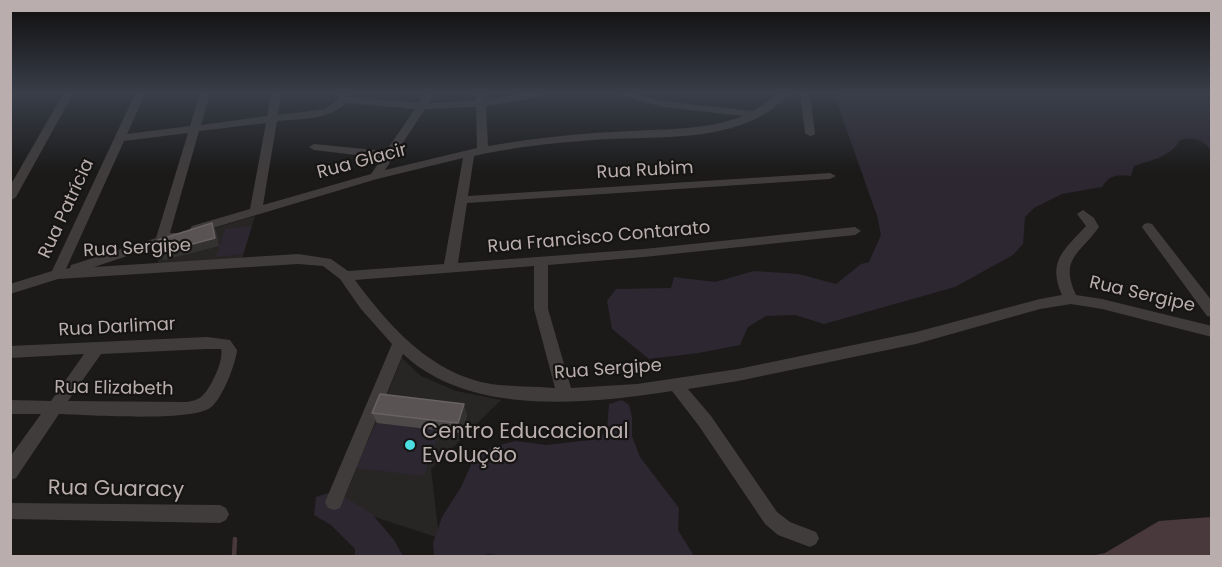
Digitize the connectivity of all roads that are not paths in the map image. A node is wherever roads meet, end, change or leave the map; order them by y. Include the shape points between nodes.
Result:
1 (53, 120) edge
2 (128, 120) edge
3 (197, 120) edge
4 (252, 120) edge
5 (271, 120) edge
6 (411, 120) edge
7 (481, 120) edge
8 (744, 120) edge
9 (808, 120) edge
10 (195, 128) junction
11 (810, 133) dead end
12 (120, 138) junction
13 (314, 147) dead end
14 (483, 150) junction
15 (469, 154) junction
16 (388, 155) junction
17 (375, 176) junction
18 (830, 176) dead end
19 (10, 197) edge
20 (461, 200) junction
21 (256, 211) junction
22 (1083, 214) dead end
23 (1148, 227) dead end
24 (855, 231) dead end
25 (162, 240) junction
26 (541, 262) junction
27 (450, 269) junction
28 (57, 274) junction
29 (345, 276) junction
30 (10, 289) edge
31 (1071, 299) junction
32 (1212, 312) edge
33 (1212, 332) edge
34 (400, 343) junction
35 (96, 349) junction
36 (10, 352) edge
37 (676, 385) junction
38 (565, 395) junction
39 (212, 396) joint
40 (10, 407) edge
41 (53, 407) junction
42 (10, 472) edge
43 (334, 502) dead end
44 (10, 511) edge
45 (220, 514) dead end
46 (810, 538) dead end

1 - 19 street
2 - 12 street, Rua Patrícia
3 - 10 street
4 - 10 street
5 - 21 street
6 - 16 street
7 - 14 street
8 - 14 street, Rua Glacir via 720,128
9 - 11 street
10 - 12 street
10 - 25 street
12 - 28 street, Rua Patrícia
13 - 16 street
14 - 15 street, Rua Glacir
15 - 17 street, Rua Glacir
15 - 20 street
16 - 17 street
17 - 21 street, Rua Glacir
18 - 20 street, Rua Rubim
20 - 27 street
21 - 25 street, Rua Glacir
22 - 31 street via 1092,227 1065,257 1062,271
23 - 32 street
24 - 26 street, Rua Francisco Contarato
25 - 28 street, Rua Glacir
26 - 27 street, Rua Francisco Contarato
26 - 38 street via 541,309
27 - 29 street, Rua Francisco Contarato
28 - 29 street, Rua Sergipe via 309,259 327,262
28 - 30 street, Rua Sergipe
29 - 34 street, Rua Sergipe
31 - 33 street, Rua Sergipe
31 - 37 street, Rua Sergipe via 825,358
34 - 38 street, Rua Sergipe via 421,362 466,383 490,390
34 - 43 street
35 - 36 street, Rua Darlimar
35 - 39 street, Rua Darlimar via 225,344 229,347 229,358
35 - 41 street
37 - 38 street, Rua Sergipe
37 - 46 street via 771,519 784,529
39 - 41 street, Rua Elizabeth via 187,409
40 - 41 street, Rua Elizabeth
41 - 42 street
44 - 45 street, Rua Guaracy

